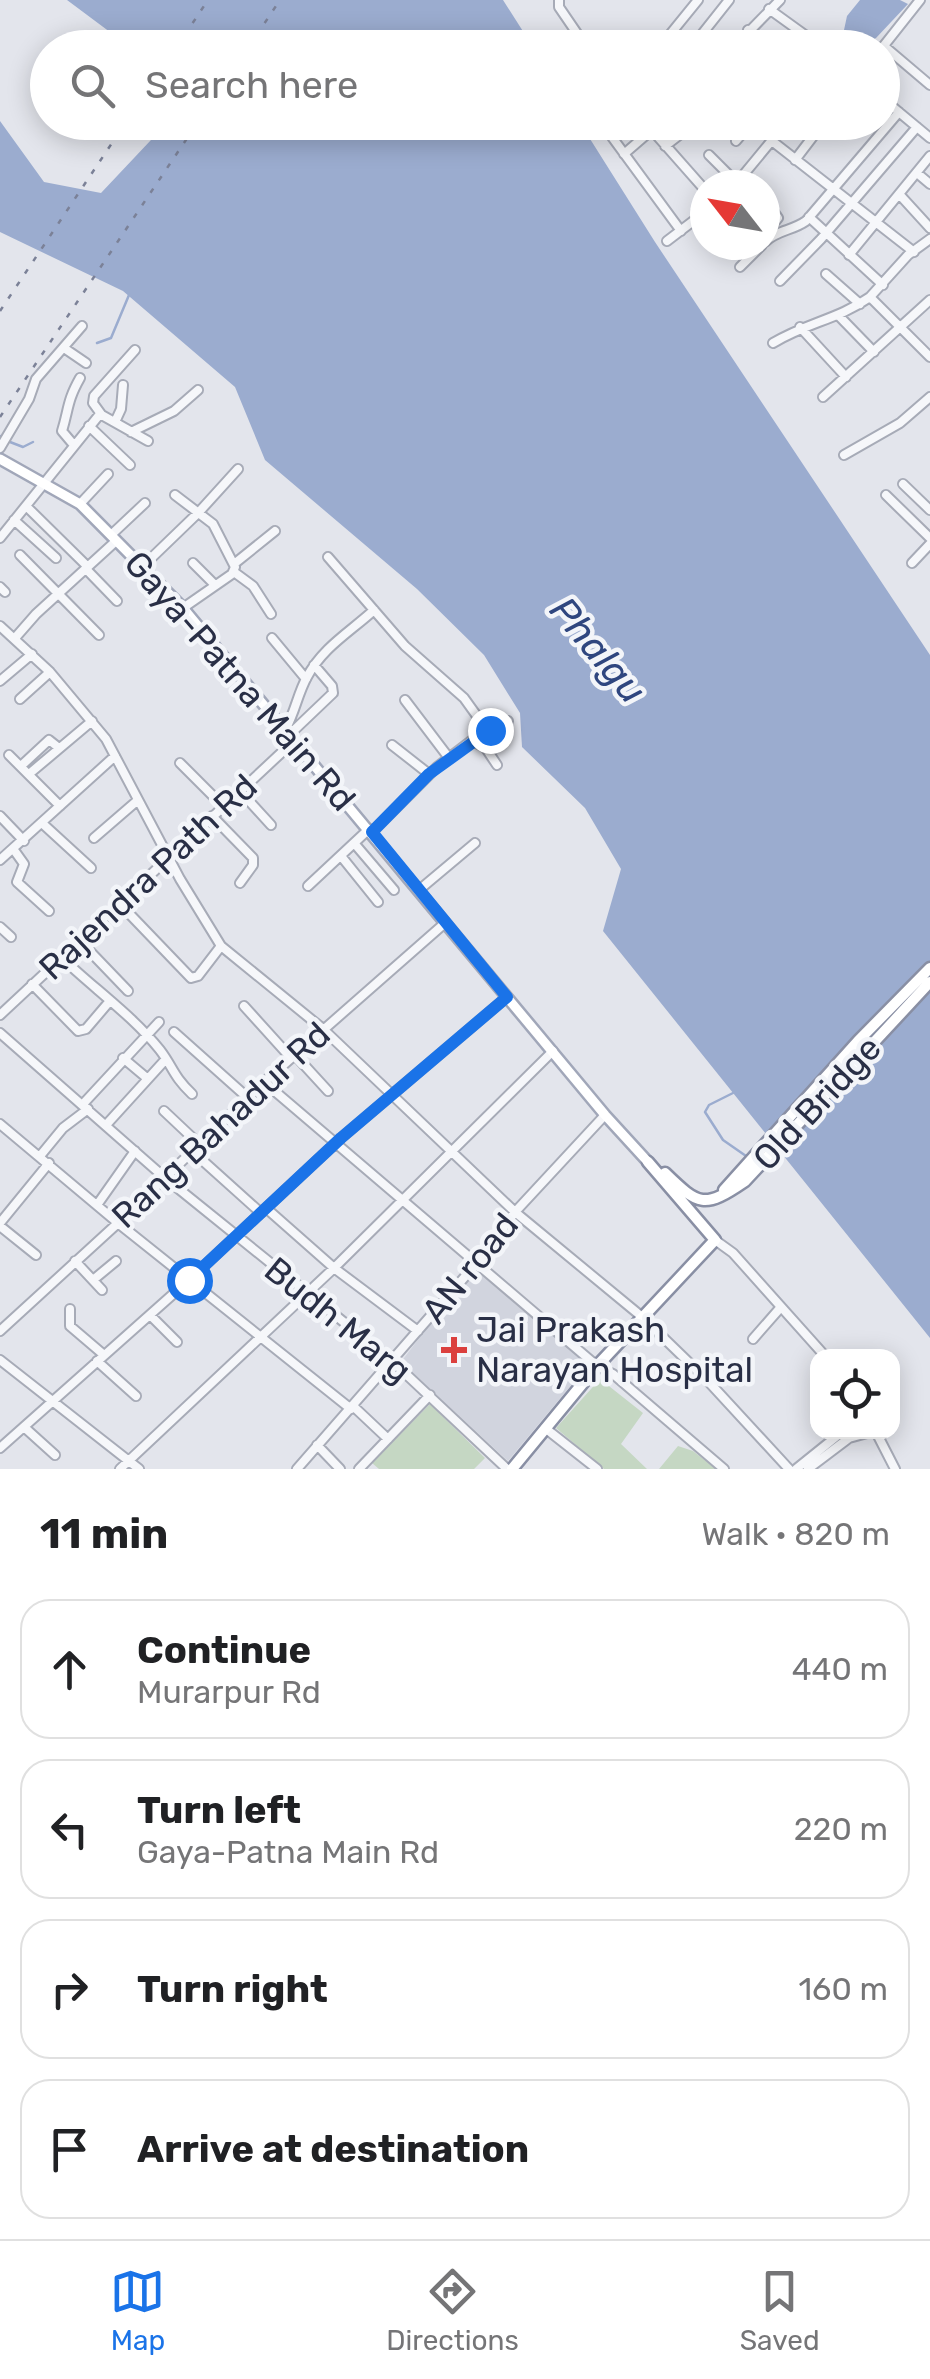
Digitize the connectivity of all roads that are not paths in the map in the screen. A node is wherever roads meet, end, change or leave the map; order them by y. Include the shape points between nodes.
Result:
1 (558, 0) edge
2 (698, 0) edge
3 (729, 0) edge
4 (761, 0) edge
5 (780, 0) edge
6 (920, 0) edge
7 (770, 8) junction
8 (575, 30) edge
9 (674, 30) edge
10 (705, 30) edge
11 (748, 30) edge
12 (799, 30) edge
13 (896, 30) edge
14 (900, 60) edge
15 (930, 84) edge
16 (900, 113) edge
17 (917, 127) junction
18 (930, 138) edge
19 (614, 140) edge
20 (636, 140) edge
21 (660, 140) edge
22 (673, 140) edge
23 (810, 140) edge
24 (875, 140) edge
25 (772, 141) joint
26 (665, 146) junction
27 (624, 154) junction
28 (710, 155) dead end
29 (930, 156) edge
30 (794, 160) junction
31 (725, 170) edge
32 (747, 170) edge
33 (917, 172) junction
34 (690, 174) edge
35 (930, 184) edge
36 (832, 190) junction
37 (899, 194) junction
38 (851, 204) junction
39 (809, 217) junction
40 (690, 224) edge
41 (875, 224) junction
42 (930, 228) edge
43 (681, 231) junction
44 (780, 233) edge
45 (827, 233) junction
46 (930, 238) edge
47 (668, 241) dead end
48 (914, 252) junction
49 (849, 255) junction
50 (747, 260) edge
51 (740, 267) dead end
52 (826, 274) dead end
53 (780, 282) dead end
54 (883, 284) junction
55 (870, 297) junction
56 (929, 302) edge
57 (860, 304) junction
58 (840, 316) junction
59 (82, 326) dead end
60 (800, 327) junction
61 (900, 328) junction
62 (773, 342) dead end
63 (64, 348) junction
64 (135, 350) dead end
65 (874, 352) junction
66 (930, 357) edge
67 (86, 363) dead end
68 (846, 377) junction
69 (80, 378) dead end
70 (123, 385) dead end
71 (198, 390) dead end
72 (823, 397) dead end
73 (930, 397) edge
74 (102, 414) junction
75 (115, 422) junction
76 (89, 426) junction
77 (132, 432) junction
78 (148, 441) dead end
79 (73, 444) junction
80 (0, 448) edge
81 (844, 454) dead end
82 (0, 458) edge
83 (130, 465) dead end
84 (238, 469) dead end
85 (108, 474) dead end
86 (44, 482) junction
87 (903, 484) dead end
88 (175, 495) dead end
89 (886, 495) dead end
90 (145, 503) dead end
91 (80, 504) junction
92 (26, 506) junction
93 (930, 510) edge
94 (199, 512) junction
95 (14, 520) junction
96 (275, 531) dead end
97 (0, 538) edge
98 (114, 538) junction
99 (930, 541) edge
100 (921, 553) junction
101 (20, 554) dead end
102 (328, 557) dead end
103 (56, 558) dead end
104 (192, 562) dead end
105 (912, 563) dead end
106 (930, 564) edge
107 (142, 567) junction
108 (87, 568) junction
109 (234, 568) junction
110 (215, 585) junction
111 (59, 593) junction
112 (117, 601) dead end
113 (182, 608) junction
114 (374, 610) junction
115 (271, 614) dead end
116 (0, 626) edge
117 (99, 635) dead end
118 (12, 636) junction
119 (272, 638) dead end
120 (0, 643) edge
121 (32, 654) junction
122 (314, 665) junction
123 (50, 672) junction
124 (306, 679) junction
125 (0, 681) edge
126 (20, 699) dead end
127 (404, 700) dead end
128 (92, 720) junction
129 (508, 721) dead end
130 (487, 730) junction
131 (291, 734) junction
132 (472, 740) junction
133 (392, 744) dead end
134 (59, 748) junction
135 (8, 755) dead end
136 (115, 756) junction
137 (450, 758) junction
138 (180, 764) dead end
139 (497, 765) dead end
140 (21, 766) junction
141 (29, 774) junction
142 (429, 774) junction
143 (240, 791) junction
144 (138, 800) junction
145 (60, 806) junction
146 (223, 806) junction
147 (0, 816) edge
148 (212, 816) junction
149 (44, 824) junction
150 (271, 825) dead end
151 (370, 830) junction
152 (94, 838) dead end
153 (24, 841) junction
154 (475, 843) dead end
155 (354, 844) junction
156 (14, 850) junction
157 (168, 856) junction
158 (341, 856) junction
159 (0, 860) edge
160 (91, 868) dead end
161 (240, 883) dead end
162 (308, 886) dead end
163 (394, 890) dead end
164 (419, 890) junction
165 (119, 902) junction
166 (378, 902) dead end
167 (49, 910) dead end
168 (445, 923) junction
169 (0, 927) edge
170 (11, 937) dead end
171 (80, 940) junction
172 (221, 946) junction
173 (62, 956) junction
174 (930, 968) edge
175 (930, 982) edge
176 (32, 984) junction
177 (128, 991) dead end
178 (507, 997) junction
179 (109, 1002) junction
180 (244, 1006) dead end
181 (0, 1015) edge
182 (158, 1022) dead end
183 (323, 1029) junction
184 (174, 1032) dead end
185 (0, 1033) edge
186 (146, 1035) junction
187 (553, 1051) junction
188 (292, 1056) junction
189 (124, 1058) junction
190 (166, 1060) junction
191 (148, 1079) junction
192 (264, 1082) junction
193 (328, 1091) dead end
194 (192, 1094) dead end
195 (393, 1096) junction
196 (248, 1098) junction
197 (85, 1107) junction
198 (164, 1111) dead end
199 (605, 1115) junction
200 (0, 1124) edge
201 (106, 1125) junction
202 (200, 1144) junction
203 (335, 1144) junction
204 (135, 1150) junction
205 (192, 1151) junction
206 (451, 1152) junction
207 (40, 1156) junction
208 (648, 1162) junction
209 (49, 1163) junction
210 (164, 1177) junction
211 (742, 1177) junction
212 (402, 1200) junction
213 (97, 1205) junction
214 (264, 1211) junction
215 (515, 1212) junction
216 (118, 1223) junction
217 (0, 1225) edge
218 (236, 1237) junction
219 (714, 1240) junction
220 (36, 1256) dead end
221 (75, 1261) junction
222 (116, 1261) dead end
223 (476, 1264) junction
224 (334, 1268) junction
225 (93, 1280) junction
226 (189, 1280) junction
227 (102, 1290) dead end
228 (305, 1294) junction
229 (781, 1308) junction
230 (70, 1309) dead end
231 (150, 1315) junction
232 (641, 1316) junction
233 (6, 1317) edge
234 (0, 1330) edge
235 (418, 1331) junction
236 (260, 1335) junction
237 (753, 1339) dead end
238 (176, 1342) dead end
239 (819, 1349) edge
240 (101, 1358) junction
241 (0, 1360) edge
242 (392, 1361) junction
243 (597, 1366) junction
244 (430, 1395) junction
245 (136, 1396) dead end
246 (52, 1401) junction
247 (352, 1408) junction
248 (24, 1427) junction
249 (546, 1428) junction
250 (388, 1439) junction
251 (833, 1439) edge
252 (848, 1439) edge
253 (878, 1439) edge
254 (317, 1446) junction
255 (0, 1448) edge
256 (55, 1455) dead end
257 (128, 1462) junction
258 (120, 1469) edge
259 (139, 1469) edge
260 (297, 1469) edge
261 (340, 1469) edge
262 (360, 1469) edge
263 (509, 1469) edge
264 (597, 1469) edge
265 (724, 1469) edge
266 (792, 1469) edge
267 (808, 1469) edge
268 (895, 1469) edge

1 - 8 street
2 - 9 street
3 - 10 street
4 - 7 street
5 - 7 street
6 - 13 street
7 - 11 street
7 - 12 street
14 - 15 street
16 - 17 street
17 - 18 street
17 - 38 street
19 - 27 street
20 - 27 street
21 - 26 street
22 - 26 street
23 - 30 street
24 - 36 street
25 - 30 street
25 - 32 street
26 - 34 street
27 - 43 street
28 - 31 street
29 - 33 street
30 - 36 street
33 - 35 street
33 - 37 street
36 - 38 street
36 - 39 street
37 - 41 street
37 - 42 street
38 - 41 street
38 - 45 street
39 - 44 street
39 - 45 street
40 - 43 street
41 - 48 street
41 - 49 street
43 - 47 street
45 - 49 street
45 - 53 street
46 - 48 street
48 - 54 street
49 - 54 street
50 - 51 street
52 - 57 street
54 - 55 street
55 - 57 street
55 - 61 street
56 - 61 street
57 - 58 street
58 - 60 street
58 - 65 street
59 - 63 street
60 - 62 street
60 - 68 street
61 - 65 street
61 - 66 street
63 - 67 street
63 - 80 street via 36,380
64 - 74 street via 94,396
65 - 68 street
68 - 72 street
69 - 79 street via 62,431
70 - 75 street
71 - 77 street
73 - 81 street via 900,423
74 - 75 street
74 - 76 street
75 - 77 street
76 - 79 street
76 - 83 street
77 - 78 street
79 - 86 street
82 - 86 main road, Gaya-Patna Main Rd
84 - 94 street
85 - 91 street
86 - 91 main road, Gaya-Patna Main Rd
86 - 92 street
87 - 93 street
88 - 94 street
89 - 99 street
90 - 98 street
91 - 98 main road, Gaya-Patna Main Rd
92 - 95 street
92 - 108 street
94 - 107 street
94 - 109 street via 216,528
95 - 97 street
95 - 103 street
96 - 109 street
98 - 107 main road, Gaya-Patna Main Rd
98 - 108 street
99 - 100 street
100 - 105 street
100 - 106 street
101 - 111 street
102 - 114 street
104 - 110 street
107 - 113 main road, Gaya-Patna Main Rd
108 - 111 street
108 - 112 street
109 - 110 street
109 - 115 street
110 - 113 street
111 - 117 street
111 - 118 street
113 - 131 main road, Gaya-Patna Main Rd
114 - 122 street
114 - 130 street via 464,698
116 - 118 street
118 - 120 street
118 - 121 street
119 - 124 street
121 - 123 street
121 - 125 street
122 - 124 street
122 - 131 street, Rajendra Path Rd via 332,693
123 - 126 street
123 - 128 street
124 - 131 street
127 - 137 street
128 - 134 street
128 - 136 street
129 - 130 street
130 - 132 street
131 - 143 street, Rajendra Path Rd
131 - 151 main road, Gaya-Patna Main Rd
132 - 137 street
132 - 139 street
133 - 142 street
134 - 140 street via 48,740
134 - 141 street
135 - 140 street
136 - 144 street
136 - 145 street
137 - 142 street
138 - 146 street
140 - 141 street
141 - 145 street
142 - 151 street
143 - 146 street, Rajendra Path Rd
143 - 150 street
144 - 152 street
144 - 157 street
145 - 149 street
146 - 148 street, Rajendra Path Rd
147 - 153 street
148 - 157 street, Rajendra Path Rd
148 - 161 street via 253,858
149 - 153 street
149 - 160 street
151 - 155 street
151 - 164 main road, Gaya-Patna Main Rd
153 - 156 street
154 - 164 street
155 - 158 street
155 - 163 street
156 - 159 street
156 - 167 street via 24,864 17,882
157 - 165 street, Rajendra Path Rd
157 - 172 street
158 - 162 street
158 - 166 street
164 - 168 main road, Gaya-Patna Main Rd
165 - 171 street, Rajendra Path Rd
165 - 172 street via 191,978
168 - 178 main road, Gaya-Patna Main Rd
168 - 183 street, Rang Bahadur Rd
169 - 170 street
171 - 173 street, Rajendra Path Rd
171 - 177 street
172 - 183 street
173 - 176 street, Rajendra Path Rd
173 - 179 street
174 - 211 highway
175 - 211 highway, Old Bridge
176 - 179 street via 78,1031
176 - 181 street, Rajendra Path Rd
178 - 187 main road, Gaya-Patna Main Rd
178 - 195 street
179 - 186 street
180 - 188 street
182 - 186 street
183 - 188 street, Rang Bahadur Rd
183 - 195 street
184 - 196 street
185 - 197 street, Budh Marg
186 - 189 street
186 - 190 street
187 - 199 main road, Gaya-Patna Main Rd
187 - 206 street
188 - 192 street, Rang Bahadur Rd
188 - 193 street
189 - 191 street
189 - 197 street
190 - 191 street
190 - 194 street
191 - 201 street
192 - 196 street, Rang Bahadur Rd
192 - 203 street
195 - 203 street
195 - 206 street
196 - 202 street, Rang Bahadur Rd
197 - 201 street, Budh Marg
197 - 207 street
198 - 202 street
199 - 208 main road, Gaya-Patna Main Rd
199 - 215 street, AN road
200 - 207 street
201 - 204 street, Budh Marg
202 - 205 street, Rang Bahadur Rd
203 - 212 street
203 - 214 street
204 - 210 street, Budh Marg
204 - 213 street
205 - 210 street, Rang Bahadur Rd
205 - 214 street
206 - 212 street
206 - 215 street
207 - 209 street
208 - 211 highway via 693,1199 721,1194
208 - 219 highway
209 - 213 street
209 - 217 street
210 - 216 street, Rang Bahadur Rd
210 - 218 street, Budh Marg
212 - 223 street
212 - 224 street
213 - 216 street
214 - 218 street
214 - 224 street
215 - 223 street, AN road
215 - 232 street
216 - 221 street, Rang Bahadur Rd
216 - 226 street
217 - 220 street
218 - 226 street
218 - 228 street, Budh Marg
219 - 229 street
219 - 232 highway
221 - 225 street
221 - 233 street, Rang Bahadur Rd
222 - 225 street
223 - 235 street, AN road
223 - 243 street
224 - 228 street
224 - 235 street
225 - 227 street
226 - 231 street
226 - 236 street
228 - 236 street
228 - 242 street, Budh Marg
229 - 237 street
229 - 239 street
230 - 240 street via 70,1326
231 - 238 street
231 - 240 street
232 - 243 highway
232 - 266 street
233 - 234 street, Rang Bahadur Rd
235 - 242 street, AN road
236 - 247 street
236 - 257 street
240 - 245 street
240 - 246 street
241 - 246 street
242 - 244 street, Budh Marg
242 - 247 street, AN road
243 - 249 highway
243 - 265 street
244 - 250 street
244 - 263 street, Budh Marg
246 - 248 street
246 - 257 street
247 - 250 street
247 - 254 street, AN road
248 - 255 street
248 - 256 street
249 - 263 highway
249 - 264 street
250 - 262 street
251 - 266 street
252 - 267 street
253 - 268 street
254 - 260 street, AN road
254 - 261 street
257 - 258 street
257 - 259 street

